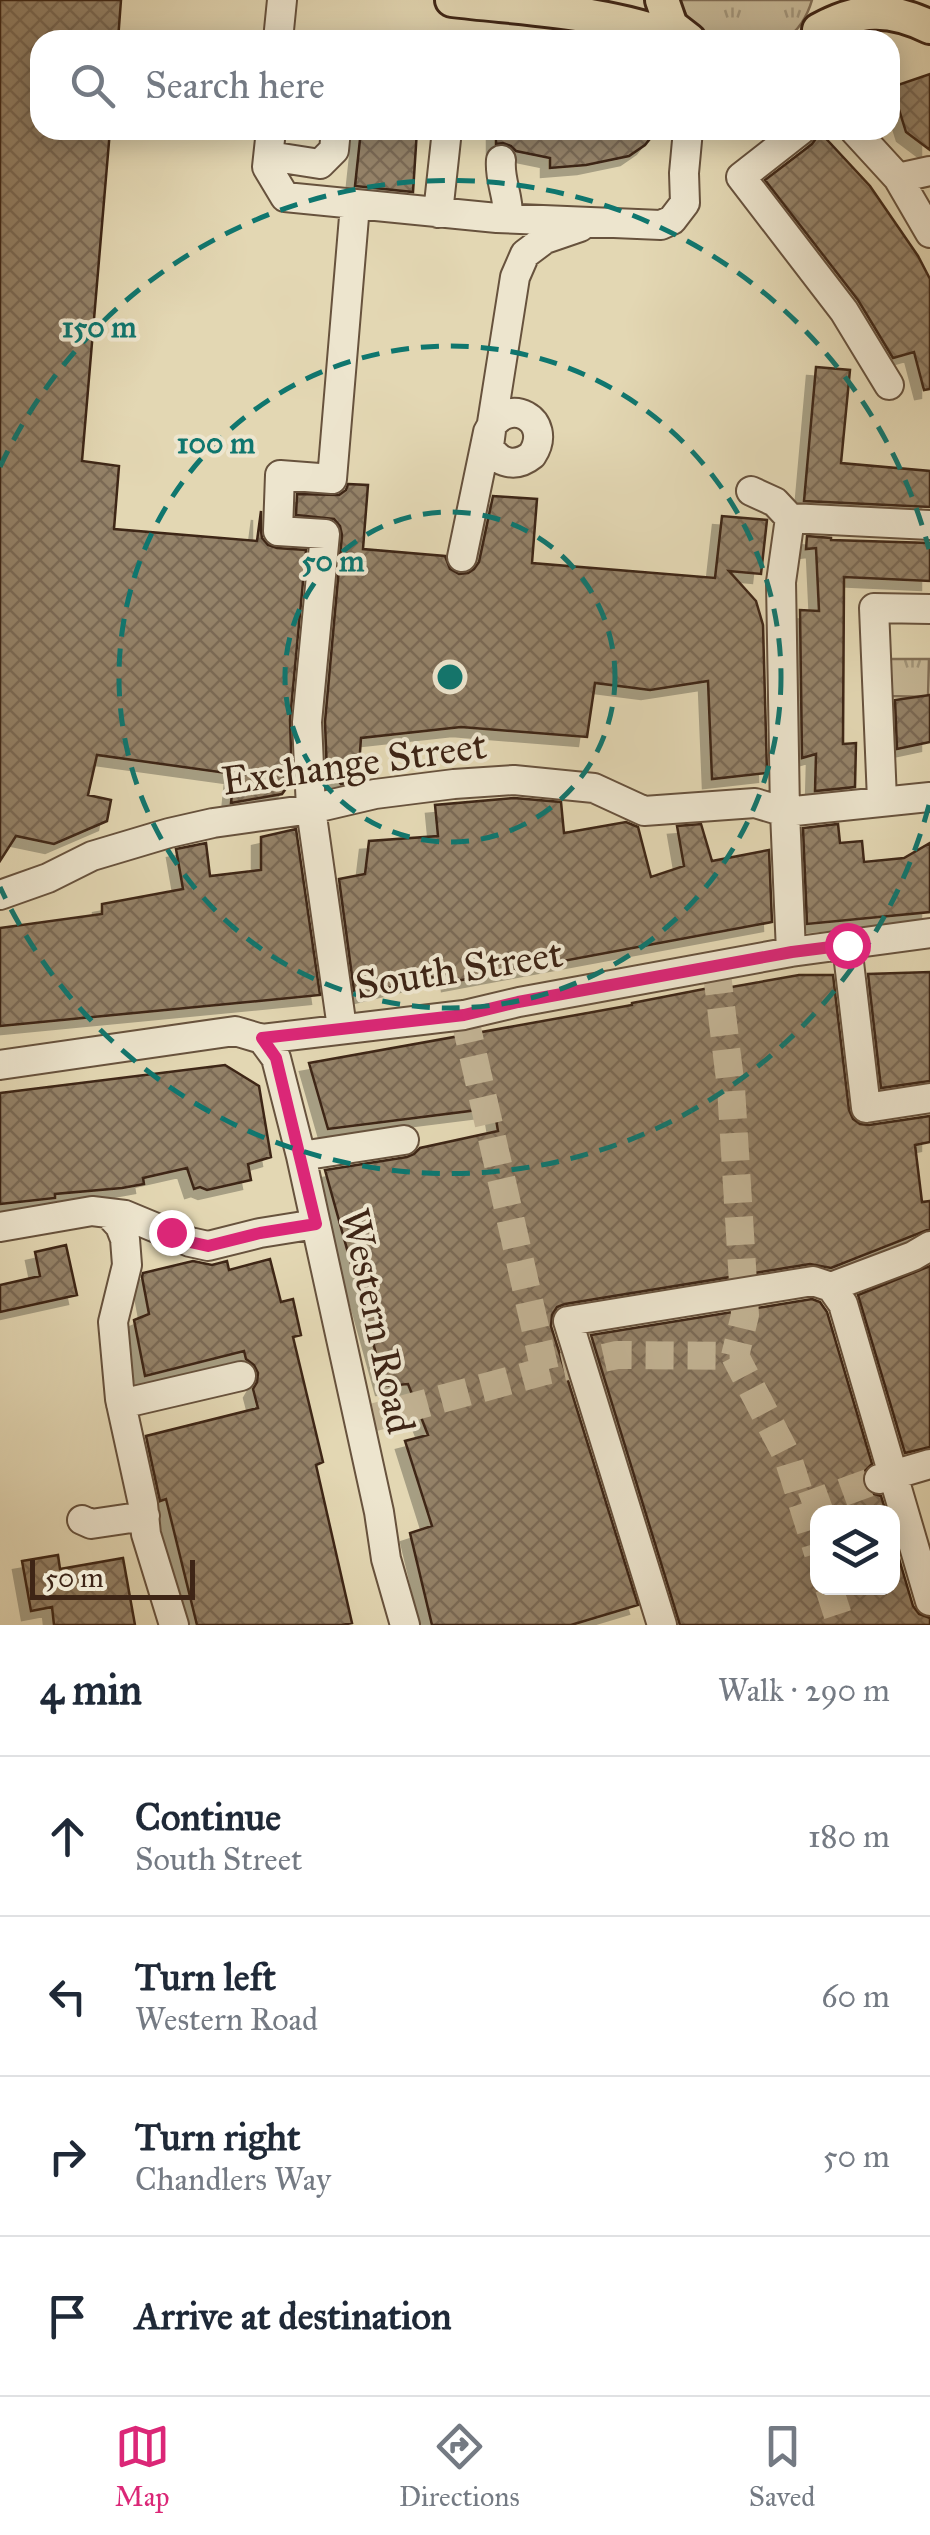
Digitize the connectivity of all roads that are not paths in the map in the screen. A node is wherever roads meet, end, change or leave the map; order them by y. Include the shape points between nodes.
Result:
1 (282, 0) edge
2 (452, 0) edge
3 (662, 0) edge
4 (833, 0) edge
5 (930, 28) edge
6 (279, 30) edge
7 (654, 30) edge
8 (676, 30) edge
9 (817, 30) edge
10 (822, 30) edge
11 (335, 140) edge
12 (446, 140) edge
13 (687, 140) edge
14 (788, 140) edge
15 (864, 140) edge
16 (270, 143) edge
17 (501, 160) dead end
18 (930, 172) edge
19 (913, 190) edge
20 (355, 205) junction
21 (438, 212) junction
22 (508, 218) junction
23 (590, 223) junction
24 (930, 232) edge
25 (888, 386) dead end
26 (752, 491) dead end
27 (790, 518) junction
28 (930, 525) edge
29 (462, 557) dead end
30 (930, 608) edge
31 (930, 797) edge
32 (882, 800) junction
33 (311, 809) junction
34 (785, 812) junction
35 (0, 895) edge
36 (930, 934) edge
37 (847, 945) junction
38 (792, 952) junction
39 (342, 1028) junction
40 (262, 1038) junction
41 (0, 1065) edge
42 (930, 1098) edge
43 (404, 1140) dead end
44 (301, 1156) junction
45 (109, 1214) junction
46 (316, 1224) junction
47 (0, 1227) edge
48 (930, 1246) edge
49 (831, 1287) junction
50 (240, 1376) dead end
51 (121, 1404) junction
52 (930, 1464) edge
53 (878, 1479) tunnel mouth
54 (930, 1601) edge
55 (174, 1625) edge
56 (405, 1625) edge
57 (662, 1625) edge

1 - 6 street
2 - 7 main road
3 - 8 main road
4 - 9 main road
5 - 10 main road via 886,12 840,19
11 - 16 street via 320,164
12 - 21 street
13 - 23 street via 685,203 672,220
14 - 25 street via 741,176 844,311
15 - 19 street
16 - 20 street via 268,167 285,197
17 - 22 street
18 - 19 street
19 - 24 street
20 - 21 street
20 - 33 street via 332,479 280,475 278,531 325,534 307,722
21 - 22 street
22 - 23 street
23 - 29 street via 545,239 525,254 515,277 492,423 490,434 489,446 497,458 516,464 532,455 539,439 523,414 510,412 492,424 488,432
26 - 27 street
27 - 28 street
27 - 34 street via 781,582
30 - 32 street via 874,608
31 - 32 street, Exchange Street
32 - 34 street, Exchange Street
33 - 34 street, Exchange Street via 374,794 514,780 594,788 644,812 755,803
33 - 35 street, Exchange Street via 132,843
33 - 39 street
34 - 38 street
36 - 37 street, South Street
37 - 38 street, South Street
37 - 42 street via 866,1108
38 - 39 street, South Street via 464,1015
39 - 40 street, South Street
40 - 41 street, South Street via 235,1031
40 - 44 street, Western Road via 276,1058
43 - 44 street
44 - 46 street, Western Road
45 - 46 street via 208,1246
45 - 47 street
45 - 51 street via 120,1226 126,1264 113,1322
46 - 56 street, Western Road
48 - 49 street
49 - 54 street via 843,1304
49 - 57 street via 813,1281 568,1322
50 - 51 street
51 - 55 street via 146,1534
52 - 53 street

